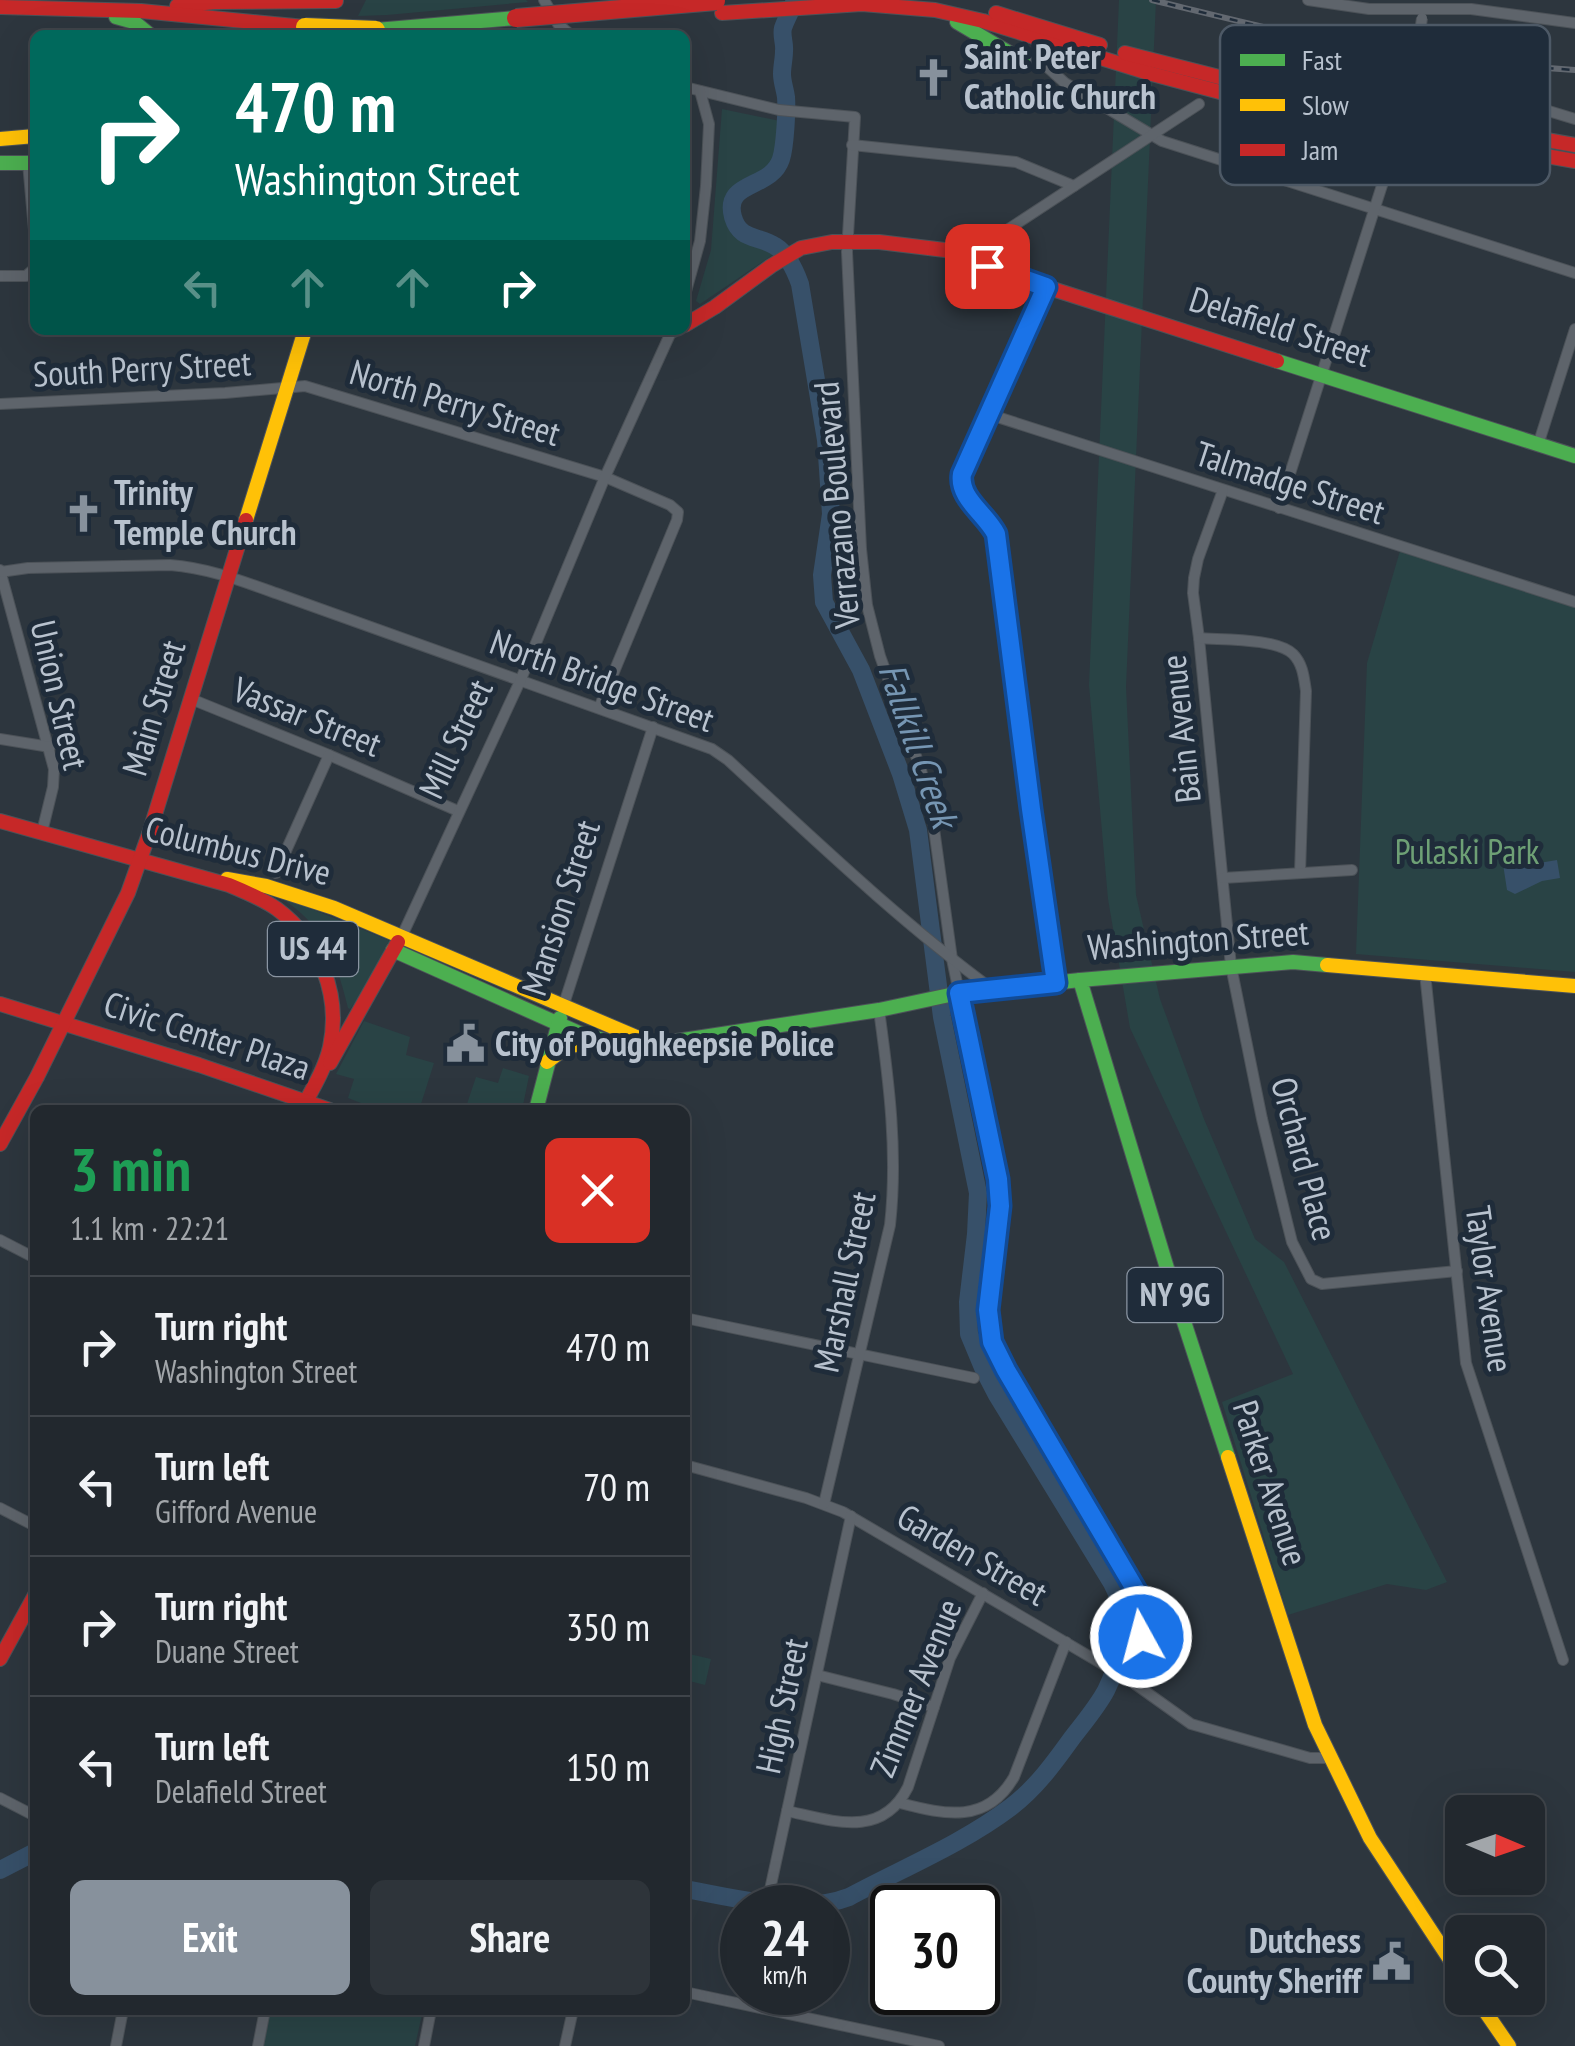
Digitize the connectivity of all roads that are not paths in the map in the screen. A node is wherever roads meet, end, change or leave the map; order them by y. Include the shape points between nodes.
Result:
1 (336, 0) edge
2 (544, 0) edge
3 (942, 0) edge
4 (1308, 0) edge
5 (724, 5) edge
6 (0, 7) edge
7 (65, 8) junction
8 (919, 8) junction
9 (124, 10) junction
10 (1422, 14) junction
11 (0, 16) edge
12 (1575, 22) edge
13 (519, 24) junction
14 (1421, 25) edge
15 (146, 30) edge
16 (337, 30) edge
17 (487, 30) edge
18 (565, 30) edge
19 (1023, 61) joint
20 (1220, 78) edge
21 (690, 88) edge
22 (700, 91) junction
23 (1220, 92) edge
24 (1199, 104) dead end
25 (1550, 111) edge
26 (1575, 119) edge
27 (0, 126) edge
28 (30, 131) edge
29 (30, 133) edge
30 (1153, 135) junction
31 (0, 139) edge
32 (1550, 141) edge
33 (852, 145) junction
34 (1575, 145) edge
35 (1550, 156) edge
36 (1220, 159) edge
37 (1575, 161) edge
38 (0, 163) edge
39 (30, 163) edge
40 (1302, 185) edge
41 (1382, 185) edge
42 (1074, 186) junction
43 (1375, 208) junction
44 (847, 242) junction
45 (968, 255) junction
46 (30, 272) edge
47 (1575, 274) edge
48 (0, 276) edge
49 (690, 277) edge
50 (1046, 287) junction
51 (690, 321) edge
52 (1575, 329) edge
53 (304, 335) edge
54 (670, 335) edge
55 (1320, 374) junction
56 (288, 388) junction
57 (0, 404) edge
58 (988, 414) junction
59 (1538, 445) junction
60 (1575, 456) edge
61 (605, 477) junction
62 (1223, 490) junction
63 (1278, 508) junction
64 (0, 571) edge
65 (229, 577) junction
66 (1575, 602) edge
67 (1199, 638) junction
68 (521, 679) junction
69 (191, 699) junction
70 (599, 708) junction
71 (653, 727) junction
72 (0, 740) edge
73 (50, 747) junction
74 (329, 755) junction
75 (458, 811) junction
76 (0, 821) edge
77 (42, 832) junction
78 (140, 859) junction
79 (1352, 870) dead end
80 (276, 873) dead end
81 (1300, 873) junction
82 (195, 875) junction
83 (1224, 878) junction
84 (397, 944) junction
85 (951, 959) junction
86 (1231, 966) junction
87 (1425, 973) junction
88 (1080, 980) junction
89 (1056, 983) junction
90 (1575, 986) edge
91 (992, 989) junction
92 (956, 995) junction
93 (0, 1004) edge
94 (879, 1010) junction
95 (561, 1015) junction
96 (64, 1024) junction
97 (649, 1042) junction
98 (614, 1044) junction
99 (546, 1062) junction
100 (307, 1099) edge
101 (537, 1105) edge
102 (0, 1144) edge
103 (0, 1240) edge
104 (30, 1256) edge
105 (1457, 1270) junction
106 (690, 1319) edge
107 (859, 1354) junction
108 (974, 1378) dead end
109 (690, 1466) edge
110 (824, 1504) junction
111 (0, 1508) edge
112 (851, 1516) junction
113 (30, 1523) edge
114 (983, 1593) junction
115 (30, 1604) edge
116 (1066, 1642) junction
117 (0, 1659) edge
118 (1563, 1660) dead end
119 (817, 1675) junction
120 (1135, 1684) junction
121 (934, 1707) junction
122 (1330, 1758) junction
123 (0, 1798) edge
124 (900, 1803) junction
125 (787, 1811) junction
126 (30, 1813) edge
127 (771, 1885) edge
128 (1445, 1952) edge
129 (690, 1992) edge
130 (720, 1995) edge
131 (123, 2015) edge
132 (264, 2015) edge
133 (430, 2015) edge
134 (572, 2015) edge
135 (814, 2015) edge
136 (1487, 2015) edge
137 (116, 2046) edge
138 (258, 2046) edge
139 (424, 2046) edge
140 (565, 2046) edge
141 (939, 2046) edge
142 (1508, 2046) edge

1 - 9 main road
1 - 16 main road
2 - 18 street
3 - 20 main road
4 - 10 street
5 - 8 main road
5 - 13 main road, bridge
6 - 7 main road
7 - 9 main road
7 - 11 main road
7 - 15 main road via 130,20
8 - 19 main road via 961,23
8 - 23 main road
9 - 13 main road, bridge via 376,30
10 - 12 street via 1471,9
10 - 14 street, bridge
13 - 17 main road
19 - 30 street via 1045,65
21 - 22 street
22 - 33 street via 779,110 855,118
22 - 49 street via 709,124 706,186
24 - 30 street
25 - 26 street
27 - 28 main road
29 - 31 main road
30 - 36 street
30 - 42 street
32 - 34 main road
33 - 42 street via 1016,162
33 - 44 street
35 - 37 main road
38 - 39 main road
40 - 43 street
41 - 43 street, bridge
42 - 45 street
43 - 47 street
43 - 55 street
44 - 45 main road, Delafield Street
44 - 51 main road via 799,249
44 - 85 street, Verrazano Boulevard via 867,605 932,814
45 - 50 main road, Delafield Street
46 - 48 street
50 - 55 main road, Delafield Street
50 - 58 street
52 - 59 street
53 - 56 main road, Main Street
54 - 61 street, Mill Street
55 - 59 main road, Delafield Street
55 - 63 street
56 - 57 street, South Perry Street
56 - 61 street, North Perry Street via 304,386
56 - 65 main road, Main Street
58 - 62 street, Talmadge Street
58 - 89 street via 960,484 996,534
59 - 60 main road, Delafield Street
61 - 68 street, Mill Street
61 - 70 street, North Perry Street via 670,506 678,520
62 - 63 street, Talmadge Street
62 - 67 street, Bain Avenue via 1194,578
63 - 66 street, Talmadge Street
64 - 65 street, North Bridge Street via 172,565
64 - 73 street, Union Street
65 - 68 street, North Bridge Street
65 - 69 main road, Main Street
67 - 81 street via 1278,646 1304,672
67 - 83 street, Bain Avenue
68 - 70 street, North Bridge Street
68 - 75 street, Mill Street
69 - 74 street, Vassar Street
69 - 78 main road, Main Street
70 - 71 street, North Bridge Street
71 - 85 street, North Bridge Street via 728,760
71 - 95 street, Mansion Street
72 - 73 street
73 - 77 street, Union Street via 53,787
74 - 75 street, Vassar Street
74 - 80 street
75 - 84 street, Mill Street
76 - 77 main road, Columbus Drive / US 44
77 - 78 main road, Columbus Drive / US 44
78 - 82 main road, Columbus Drive / US 44
78 - 96 main road, Main Street
79 - 81 street
81 - 83 street
82 - 84 main road, Columbus Drive via 282,890 334,908
82 - 100 main road, US 44 via 268,903 317,955 333,1024 329,1051
83 - 86 street, Bain Avenue
84 - 95 main road, Columbus Drive
84 - 100 main road, Mill Street
85 - 91 street, North Bridge Street
85 - 92 street, Verrazano Boulevard
86 - 87 main road, Washington Street via 1292,962
86 - 88 main road, Washington Street
86 - 105 street, Orchard Place via 1286,1222 1311,1278 1322,1284
87 - 90 main road, Washington Street
87 - 105 street, Taylor Avenue
88 - 89 main road, Washington Street
88 - 122 main road, Parker Avenue / NY 9G via 1213,1414
89 - 91 main road, Washington Street
91 - 92 main road, Washington Street
92 - 94 main road, Washington Street
92 - 120 street, Verrazano Boulevard via 1000,1192 989,1293 992,1342 1138,1594
93 - 96 main road, Civic Center Plaza
94 - 97 main road, Washington Street
94 - 107 street, Marshall Street via 893,1126 893,1200
95 - 97 main road, Washington Street
95 - 98 main road, Washington Street via 588,1036
95 - 99 main road, Mansion Street
96 - 100 main road, Civic Center Plaza
96 - 102 main road, Main Street
97 - 98 main road, Washington Street
98 - 99 main road via 572,1045
99 - 101 main road, Mansion Street
103 - 104 street
105 - 118 street, Taylor Avenue via 1466,1363
106 - 107 street
107 - 108 street
107 - 110 street, Marshall Street
109 - 110 street, Garden Street
110 - 112 street, Garden Street
111 - 113 street
112 - 114 street, Garden Street
112 - 119 street, High Street
114 - 116 street, Garden Street
114 - 121 street, Zimmer Avenue
115 - 117 main road
116 - 120 street, Garden Street
116 - 124 street via 1014,1777 996,1801 956,1814
119 - 121 street
119 - 125 street, High Street
120 - 122 street, Garden Street via 1192,1724
121 - 124 street, Zimmer Avenue
122 - 128 main road, Parker Avenue / NY 9G via 1370,1838
123 - 126 street
124 - 125 street via 866,1822
125 - 127 street, High Street
129 - 130 street
131 - 137 street
132 - 138 street
133 - 139 street
134 - 140 street
135 - 141 street
136 - 142 main road

